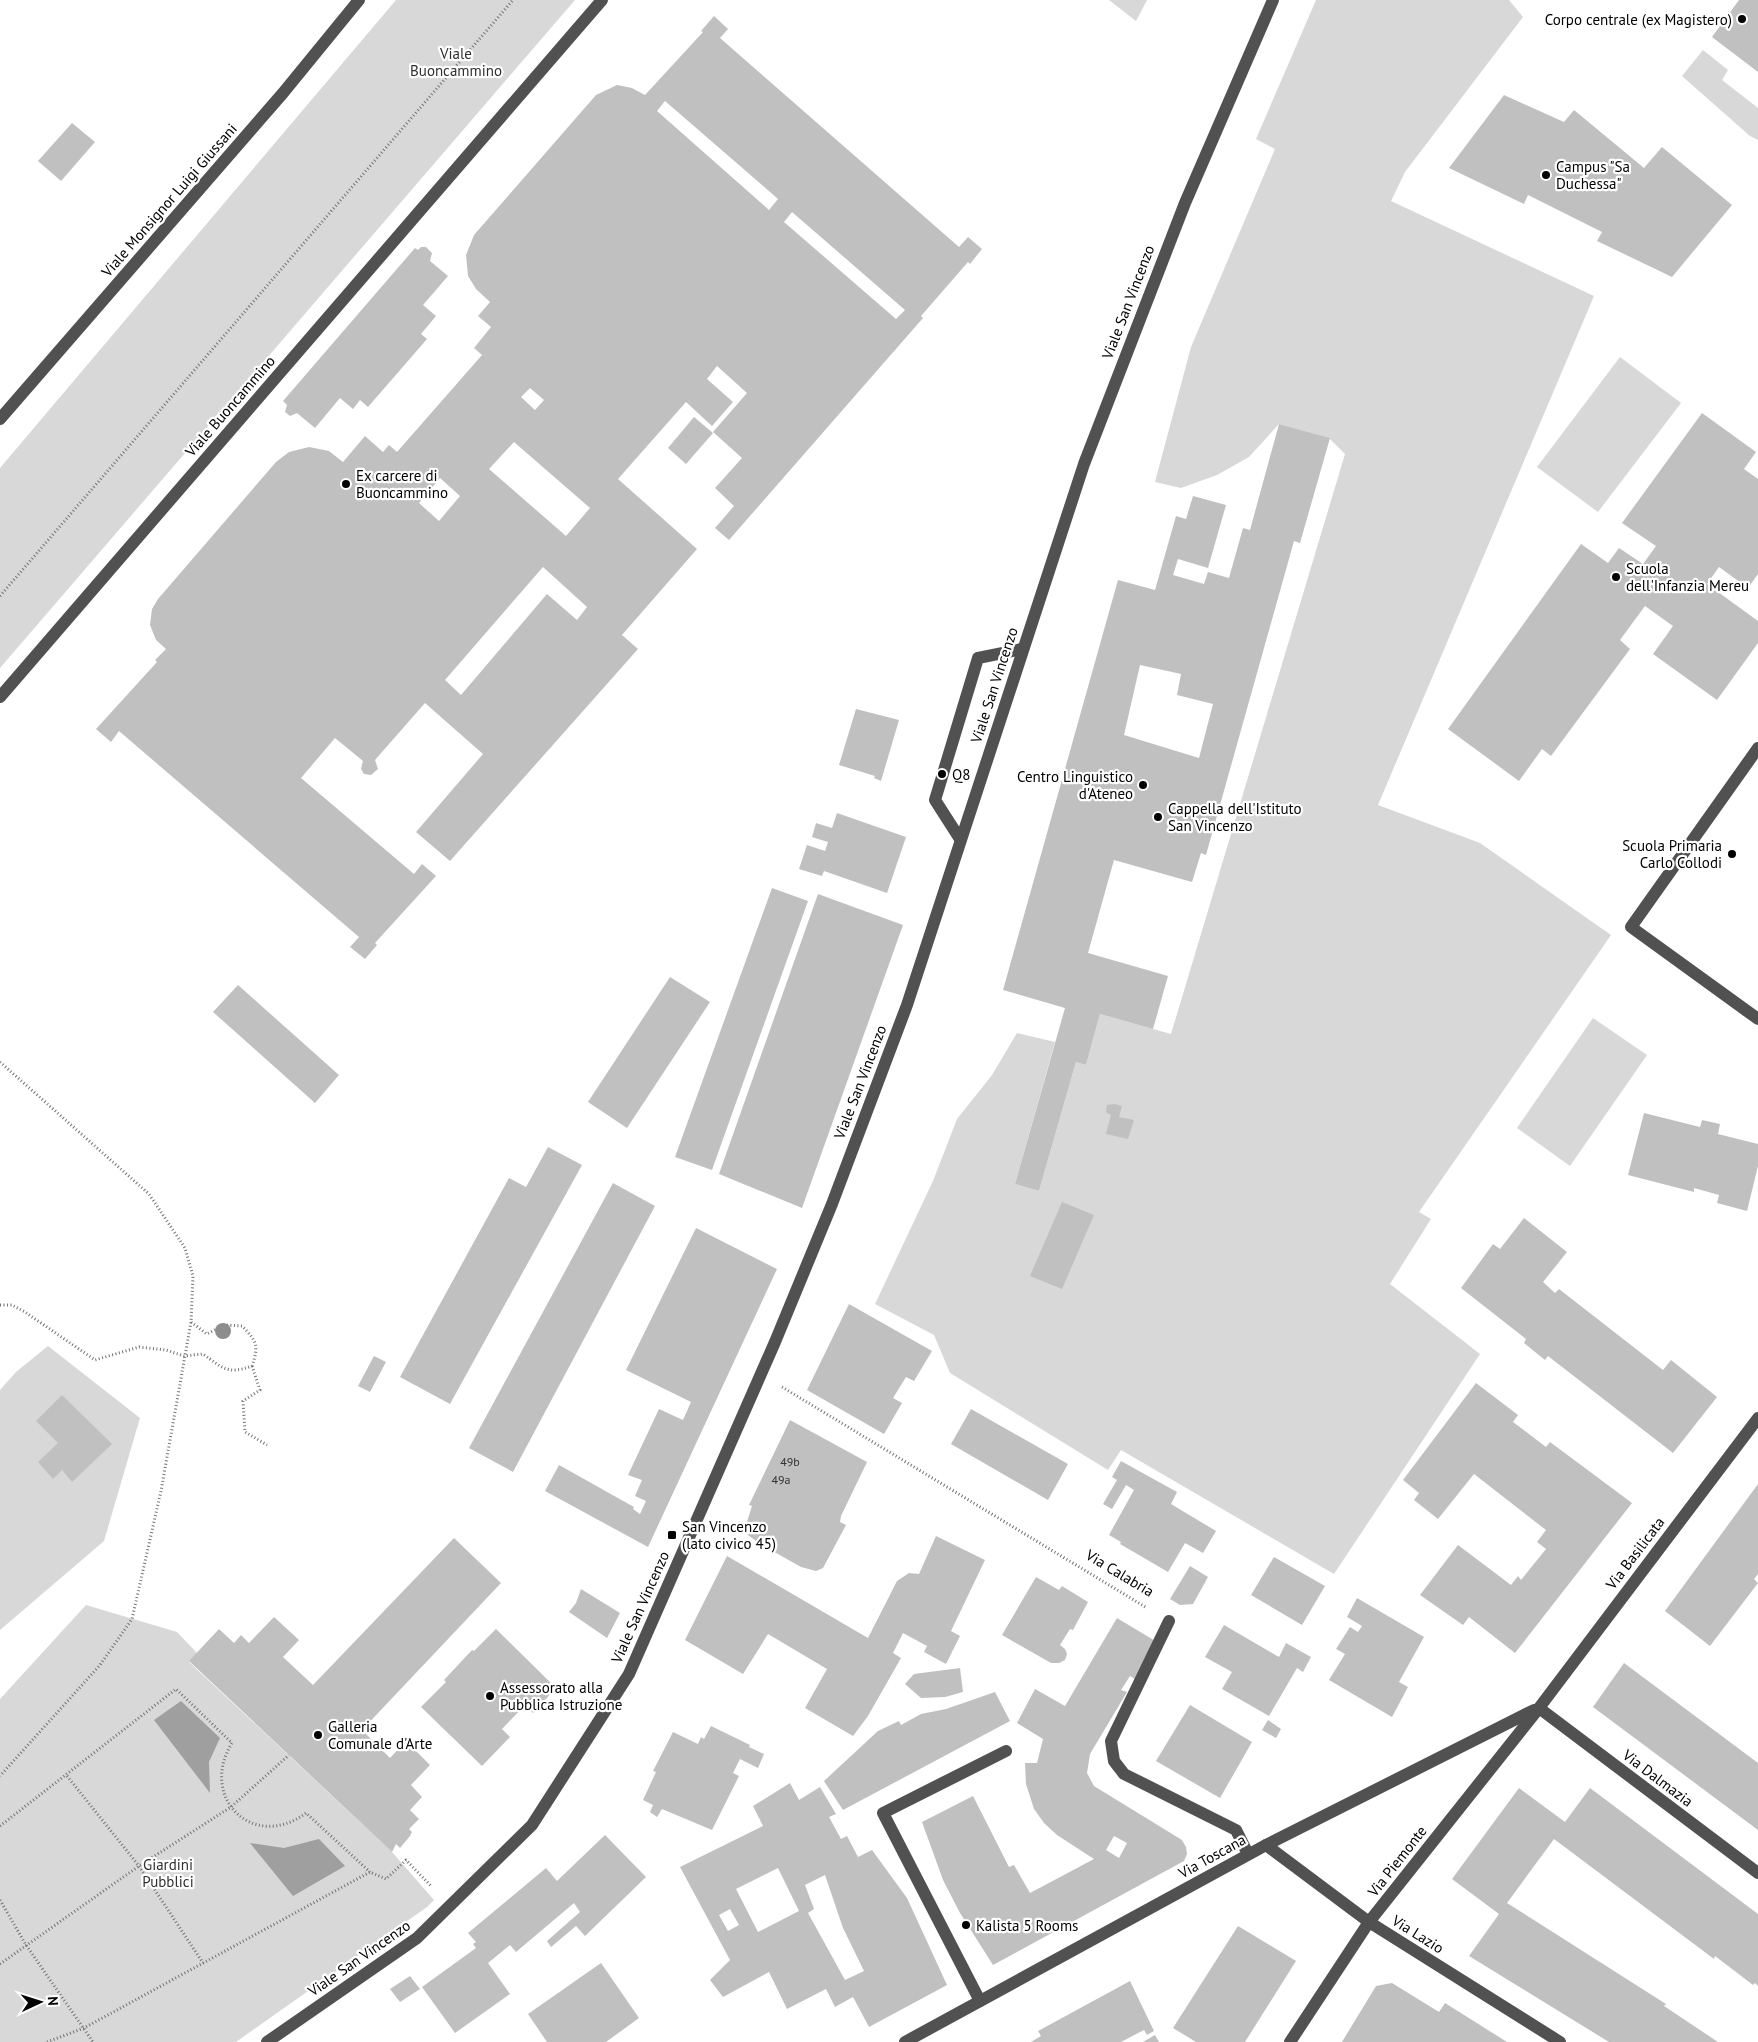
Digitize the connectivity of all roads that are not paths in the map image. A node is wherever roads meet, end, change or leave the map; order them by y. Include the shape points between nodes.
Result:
1 (360, 0) edge
2 (602, 0) edge
3 (1273, 0) edge
4 (0, 418) edge
5 (1022, 649) junction
6 (0, 697) edge
7 (1758, 748) edge
8 (960, 839) junction
9 (1758, 1019) edge
10 (1758, 1418) edge
11 (1169, 1622) road end
12 (1539, 1708) junction
13 (1006, 1751) dead end
14 (1266, 1845) junction
15 (1248, 1854) junction
16 (1758, 1873) edge
17 (1369, 1922) junction
18 (980, 2001) junction
19 (267, 2042) edge
20 (905, 2042) edge
21 (1290, 2042) edge
22 (1560, 2042) edge

1 - 4 street, Viale Monsignor Luigi Giussani
2 - 6 street, Viale Buoncammino
3 - 5 street, Viale San Vincenzo via 1184,203 1135,329 1084,464
5 - 8 street, Viale San Vincenzo
5 - 8 street via 978,658 935,800
7 - 9 street via 1630,927
8 - 19 street, Viale San Vincenzo via 906,1005 832,1204 629,1674 532,1824 417,1938
10 - 12 street, Via Basilicata
11 - 15 street via 1111,1741 1114,1762 1124,1774 1236,1830
12 - 14 street, Via Toscana
12 - 16 street, Via Dalmazia
12 - 17 street, Via Piemonte
13 - 18 street via 883,1813
14 - 15 street, Via Toscana
14 - 17 street, Via Lazio
15 - 18 street, Via Toscana
17 - 21 street, Via Piemonte
17 - 22 street, Via Lazio
18 - 20 street, Via Toscana

